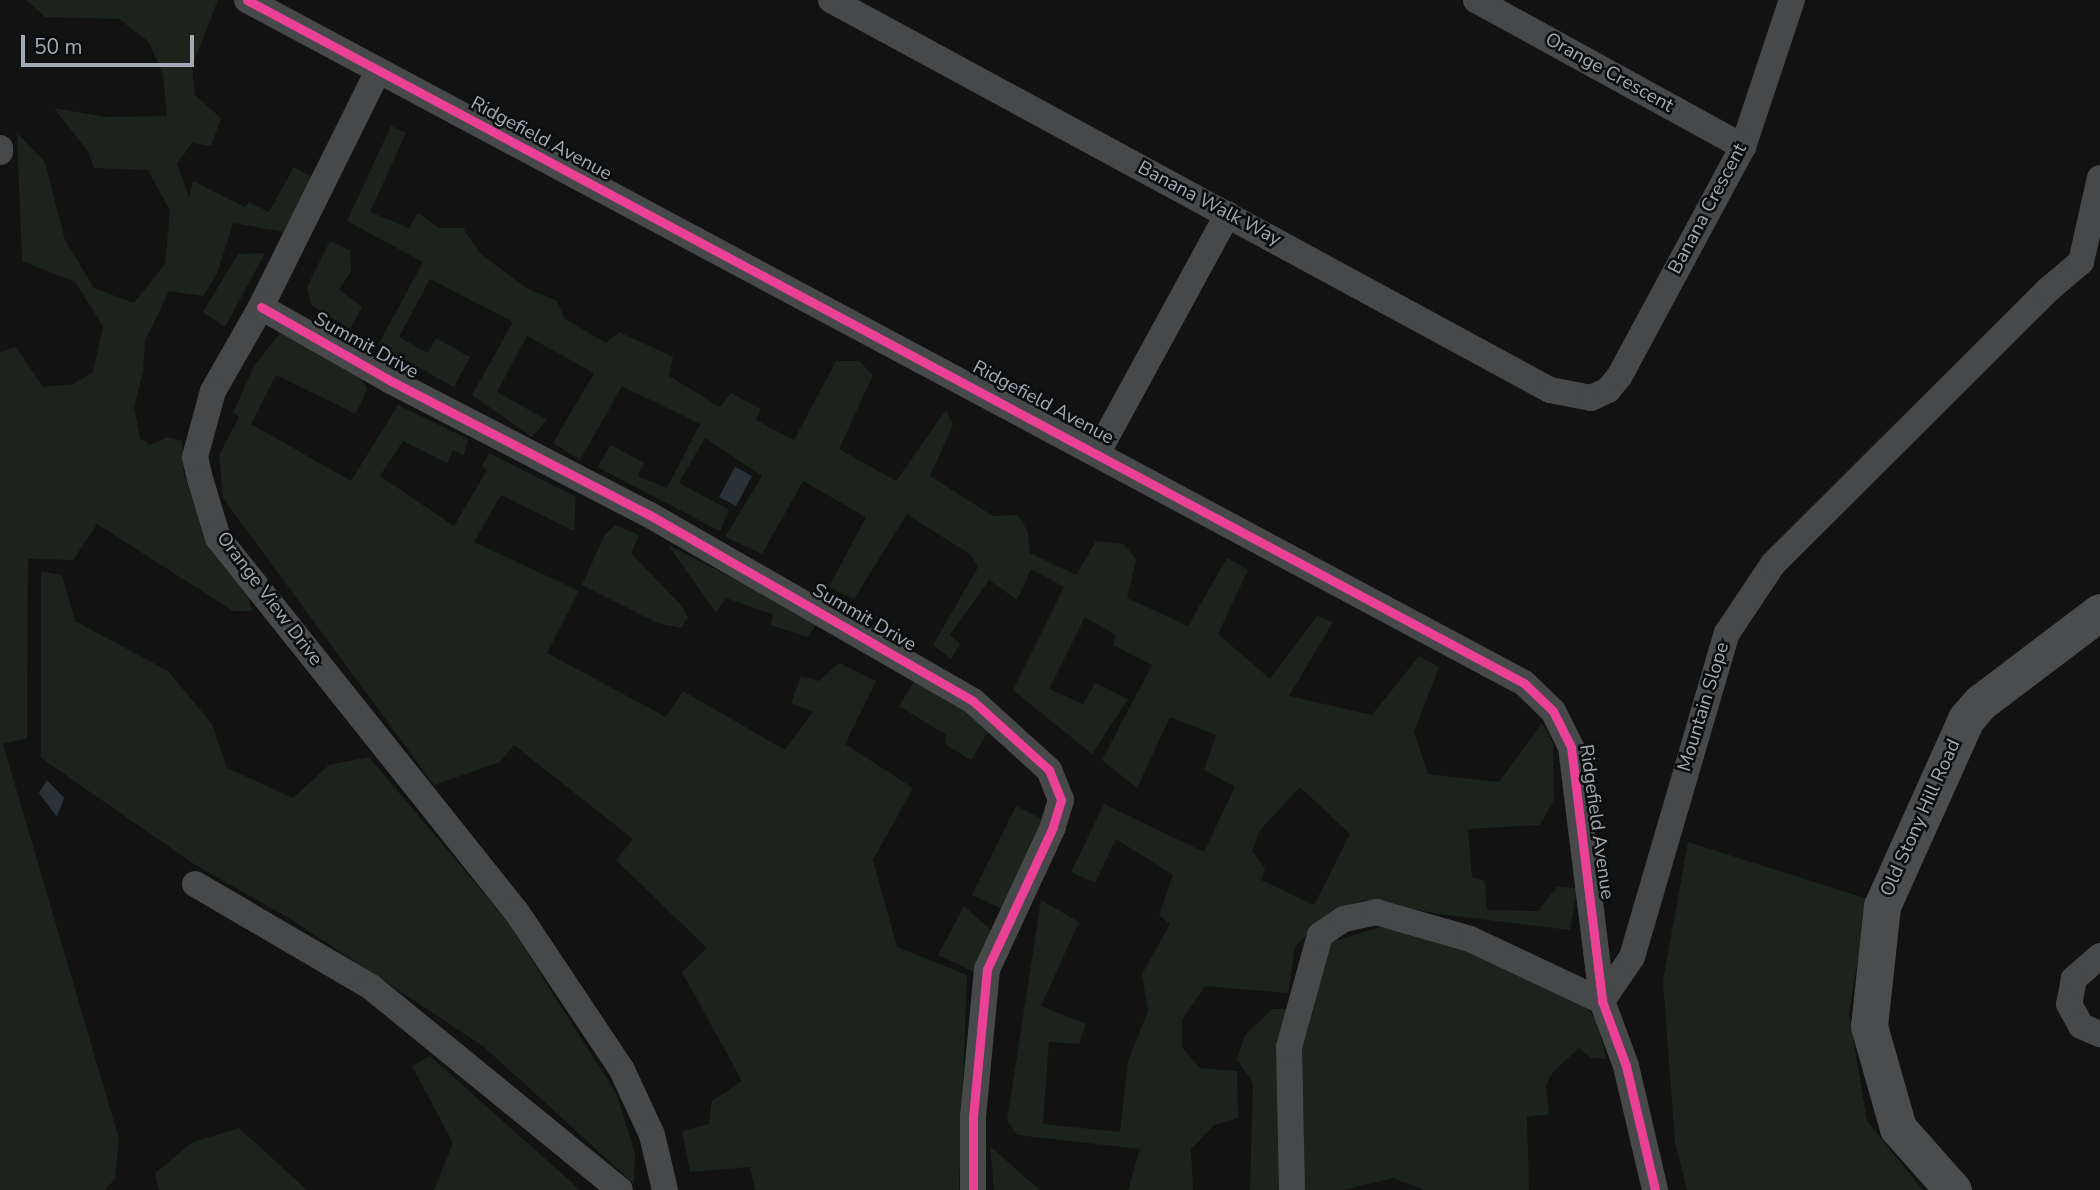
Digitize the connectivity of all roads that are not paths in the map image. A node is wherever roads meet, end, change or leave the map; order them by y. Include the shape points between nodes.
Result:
1 (247, 0) edge
2 (831, 0) edge
3 (1476, 0) edge
4 (1792, 0) edge
5 (377, 73) junction
6 (1743, 147) junction
7 (2100, 178) edge
8 (1228, 214) junction
9 (261, 307) junction
10 (1591, 398) joint
11 (1098, 452) junction
12 (2100, 612) edge
13 (195, 884) dead end
14 (2100, 956) edge
15 (1602, 1001) junction
16 (2100, 1034) edge
17 (620, 1190) edge
18 (666, 1190) edge
19 (973, 1190) edge
20 (1292, 1190) edge
21 (1655, 1190) edge
22 (1953, 1190) edge

1 - 5 street, Ridgefield Avenue
2 - 8 street, Banana Walk Way
3 - 6 street, Orange Crescent
4 - 6 street, Banana Crescent
5 - 9 street, Orange View Drive
5 - 11 street, Ridgefield Avenue
6 - 10 street, Banana Crescent via 1619,377 1608,390
7 - 15 street, Mountain Slope via 2081,262 1773,564 1727,633 1632,957
8 - 10 street, Banana Walk Way via 1550,390
8 - 11 street
9 - 18 street, Orange View Drive via 213,391 195,457 218,538 516,911 622,1070 652,1135
9 - 19 street, Summit Drive via 391,382 648,514 973,701 1049,770 1061,800 1053,827 987,969 973,1117
11 - 15 street, Ridgefield Avenue via 1524,683 1553,711 1571,747
12 - 22 street, Old Stony Hill Road via 1981,702 1966,719 1882,906 1869,1026 1898,1128
13 - 17 street via 371,987
14 - 16 street via 2074,979 2069,1003 2081,1026
15 - 20 street via 1470,939 1376,912 1344,919 1320,935 1289,1046
15 - 21 street via 1626,1066

